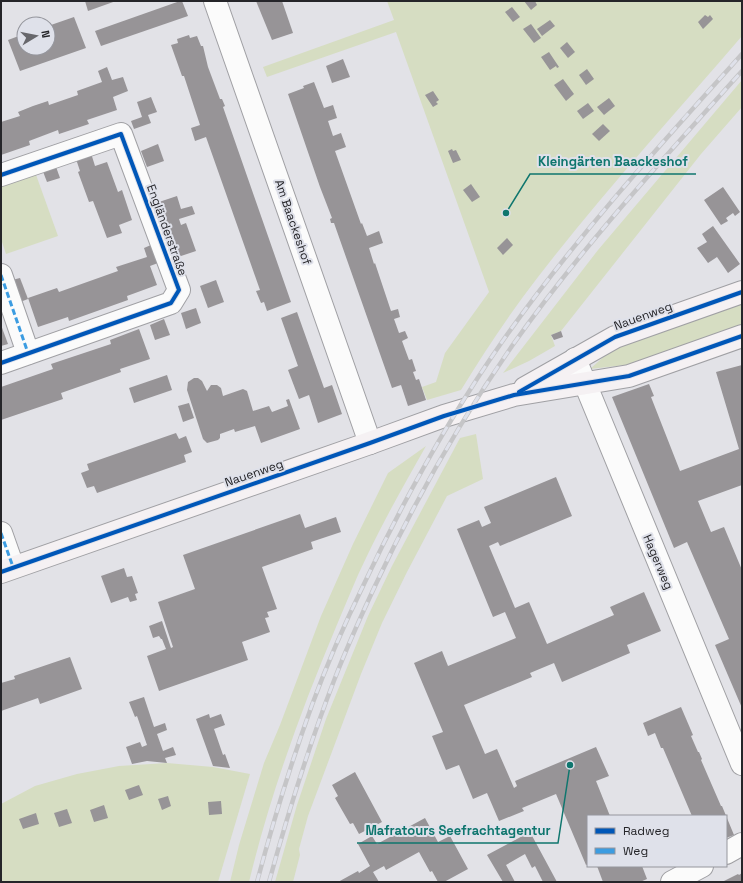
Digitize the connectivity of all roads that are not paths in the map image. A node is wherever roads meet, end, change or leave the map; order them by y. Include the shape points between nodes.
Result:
1 (215, 1) edge
2 (1, 175) edge
3 (1, 275) edge
4 (742, 292) edge
5 (742, 336) edge
6 (28, 353) junction
7 (575, 359) junction
8 (1, 363) edge
9 (584, 384) junction
10 (514, 395) junction
11 (370, 443) junction
12 (1, 533) edge
13 (7, 570) edge
14 (742, 764) edge
15 (742, 844) edge
16 (727, 852) edge
17 (700, 867) edge
18 (672, 882) edge

1 - 11 street, Am Baackeshof
2 - 6 street, Engländerstraße via 121,134 179,290 171,303
3 - 6 street
4 - 7 street, Nauenweg via 615,337
5 - 9 street, Nauenweg via 629,376
6 - 8 street, Engländerstraße
7 - 9 street, Hagerweg
7 - 10 street, Nauenweg
9 - 10 street, Nauenweg
9 - 14 street, Hagerweg
10 - 11 street, Nauenweg via 444,416
11 - 13 street, Nauenweg
12 - 13 street
15 - 16 street
17 - 18 street

